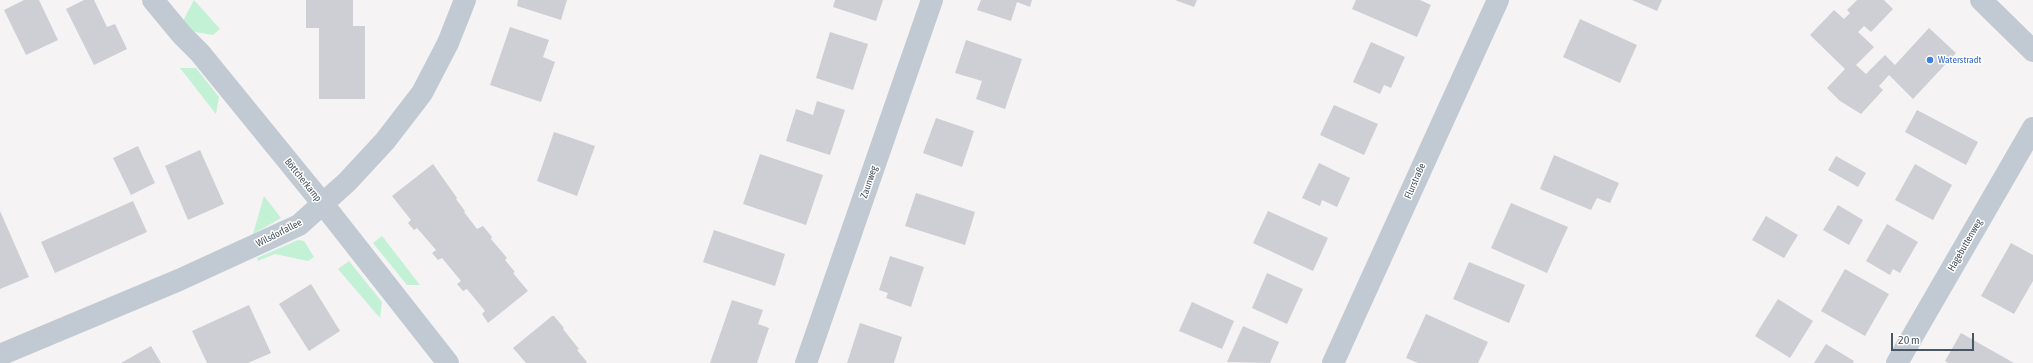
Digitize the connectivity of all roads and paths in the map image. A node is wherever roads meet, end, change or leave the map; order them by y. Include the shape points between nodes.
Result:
1 (153, 0) edge
2 (466, 0) edge
3 (932, 0) edge
4 (1498, 0) edge
5 (1981, 0) edge
6 (2033, 51) edge
7 (2033, 128) edge
8 (323, 204) junction
9 (0, 355) edge
10 (448, 363) edge
11 (806, 363) edge
12 (1332, 363) edge
13 (1897, 363) edge

1 - 8 street, Böttcherkamp via 200,53
2 - 8 street, Wilsdorfallee via 448,43 422,93 385,141
3 - 11 street, Zaunweg
4 - 12 street, Flurstraße
5 - 6 street
7 - 13 street, Hagebuttenweg
8 - 9 street, Wilsdorfallee via 299,225 190,275
8 - 10 street, Böttcherkamp

